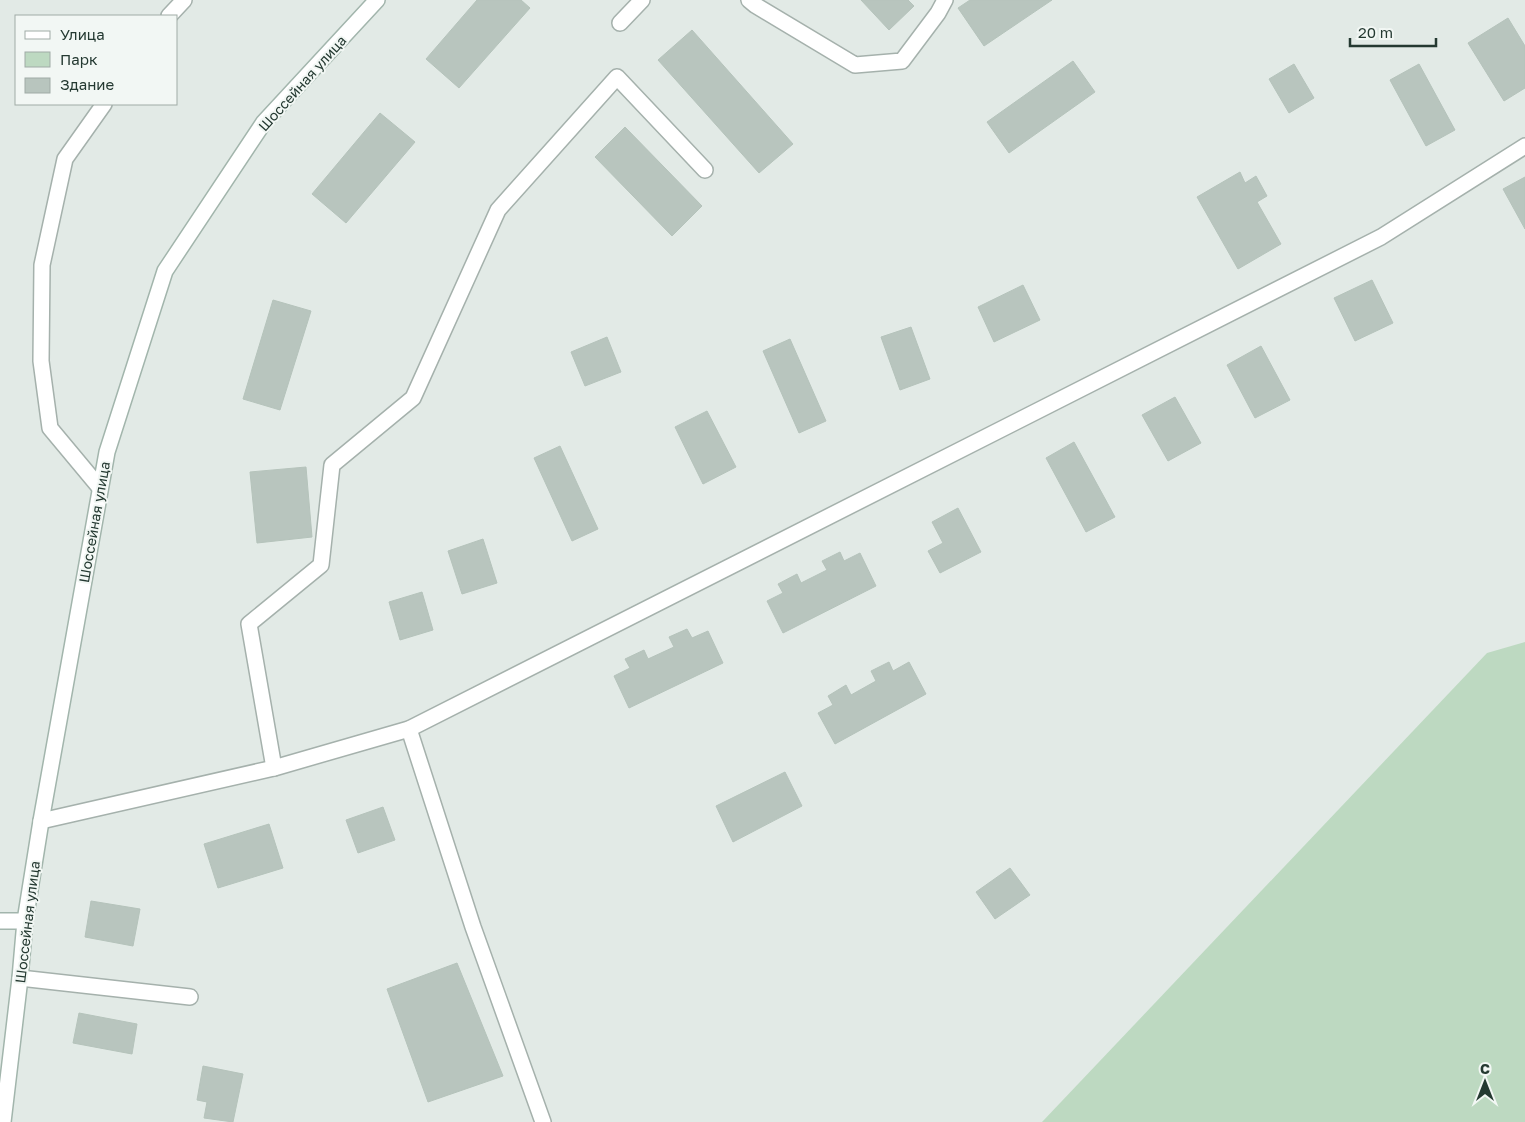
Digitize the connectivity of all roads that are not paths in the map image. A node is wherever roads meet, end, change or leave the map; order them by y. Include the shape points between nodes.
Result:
1 (184, 0) edge
2 (377, 0) edge
3 (642, 0) edge
4 (749, 0) edge
5 (945, 0) edge
6 (170, 15) edge
7 (620, 23) dead end
8 (103, 105) edge
9 (1525, 146) edge
10 (705, 170) dead end
11 (100, 488) junction
12 (410, 729) junction
13 (274, 768) junction
14 (41, 821) junction
15 (0, 920) edge
16 (25, 921) junction
17 (20, 978) junction
18 (190, 997) dead end
19 (3, 1122) edge
20 (543, 1122) edge

1 - 6 street
2 - 11 street, Шоссейная улица via 264,122 165,271 107,452
3 - 7 street
4 - 5 street via 855,65 902,61
8 - 11 street via 65,160 42,265 41,361 50,428
9 - 12 street via 1381,237
10 - 13 street via 617,77 498,210 413,398 332,466 321,565 249,624
11 - 14 street, Шоссейная улица
12 - 13 street
12 - 20 street via 472,927
13 - 14 street
14 - 16 street, Шоссейная улица
15 - 16 street
16 - 17 street, Шоссейная улица
17 - 18 street
17 - 19 street, Шоссейная улица

